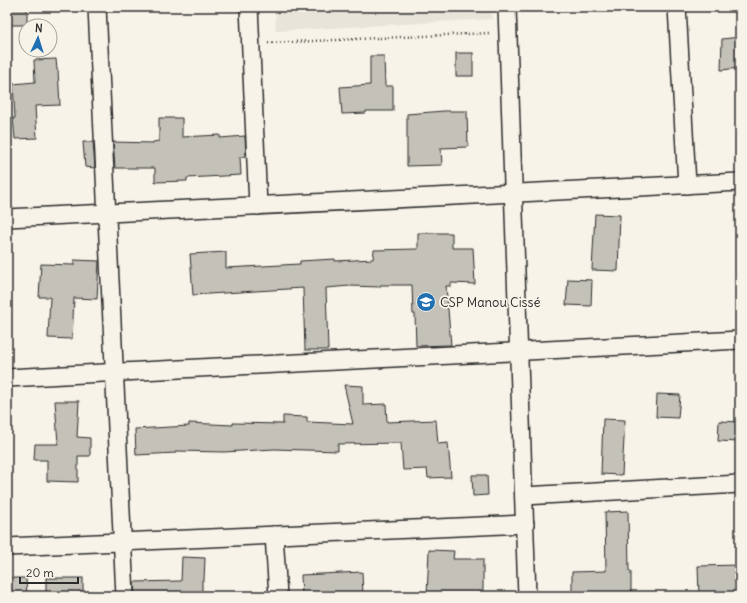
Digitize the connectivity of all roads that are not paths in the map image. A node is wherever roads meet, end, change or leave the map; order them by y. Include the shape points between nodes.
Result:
1 (97, 7) edge
2 (250, 7) edge
3 (507, 7) edge
4 (677, 7) edge
5 (740, 182) edge
6 (687, 185) junction
7 (514, 194) junction
8 (258, 206) junction
9 (107, 214) junction
10 (7, 218) edge
11 (740, 340) edge
12 (519, 352) junction
13 (115, 373) junction
14 (7, 378) edge
15 (740, 484) edge
16 (524, 496) junction
17 (525, 524) junction
18 (274, 535) junction
19 (123, 542) junction
20 (7, 547) edge
21 (126, 596) edge
22 (278, 596) edge
23 (527, 596) edge

1 - 9 street
2 - 8 street
3 - 7 street
4 - 6 street
5 - 6 street
6 - 7 street
7 - 8 street
7 - 12 street
8 - 9 street
9 - 10 street
9 - 13 street
11 - 12 street
12 - 13 street
12 - 16 street
13 - 14 street
13 - 19 street
15 - 16 street
16 - 17 street
17 - 18 street
17 - 23 street
18 - 19 street
18 - 22 street
19 - 20 street
19 - 21 street

